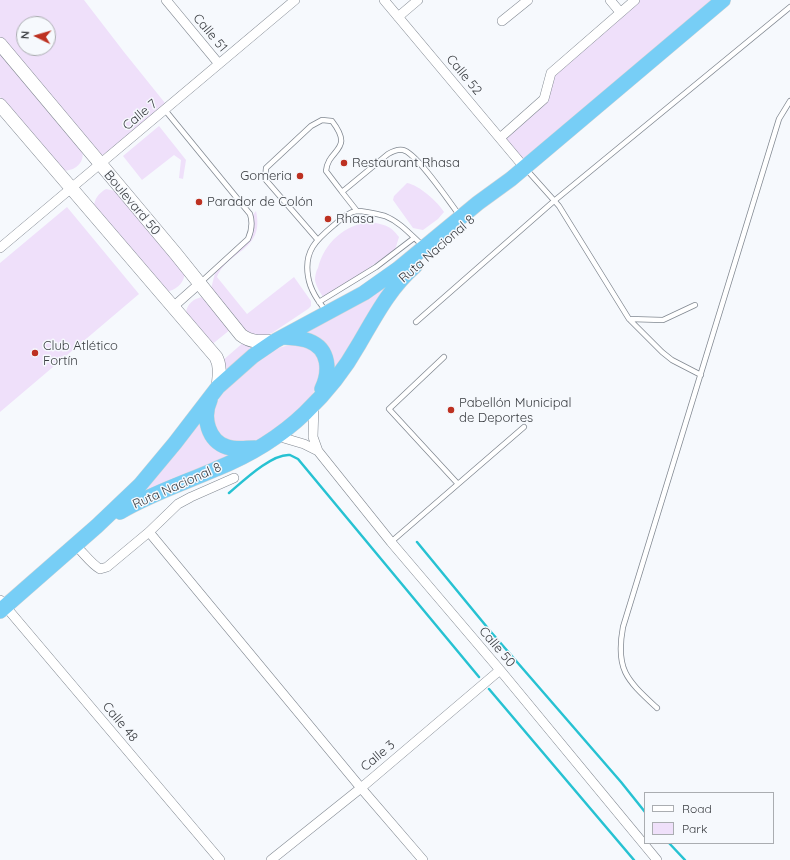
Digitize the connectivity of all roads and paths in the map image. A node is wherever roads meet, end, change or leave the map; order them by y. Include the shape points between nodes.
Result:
1 (166, 0) edge
2 (295, 0) edge
3 (384, 0) edge
4 (418, 0) edge
5 (528, 0) edge
6 (610, 0) edge
7 (635, 0) edge
8 (723, 0) edge
9 (790, 7) edge
10 (620, 12) junction
11 (398, 17) junction
12 (502, 22) dead end
13 (0, 44) edge
14 (219, 64) junction
15 (790, 101) edge
16 (0, 105) edge
17 (165, 110) junction
18 (500, 138) junction
19 (100, 165) junction
20 (524, 167) junction
21 (510, 179) junction
22 (71, 188) junction
23 (342, 192) junction
24 (554, 201) junction
25 (358, 211) junction
26 (460, 217) junction
27 (317, 239) junction
28 (420, 243) junction
29 (0, 248) edge
30 (200, 283) junction
31 (695, 304) dead end
32 (173, 308) junction
33 (324, 308) junction
34 (629, 319) junction
35 (416, 322) dead end
36 (279, 339) junction
37 (444, 357) dead end
38 (700, 375) junction
39 (215, 391) junction
40 (314, 403) junction
41 (524, 426) dead end
42 (276, 436) junction
43 (259, 448) junction
44 (318, 451) junction
45 (234, 478) dead end
46 (458, 484) junction
47 (97, 526) junction
48 (149, 532) junction
49 (391, 542) junction
50 (75, 545) junction
51 (2, 606) edge
52 (500, 670) junction
53 (657, 708) dead end
54 (361, 788) junction
55 (220, 860) edge
56 (271, 860) edge
57 (423, 860) edge
58 (657, 860) edge

1 - 14 street, Calle 51
2 - 14 street, Calle 7
3 - 11 street, Calle 52
4 - 11 street
5 - 12 street
6 - 10 street
7 - 10 street
8 - 20 highway, Ruta Nacional 8
9 - 24 lane
10 - 18 street via 551,73 544,98
11 - 18 street, Calle 52
13 - 19 main road, Boulevard 50
14 - 17 street, Calle 7
15 - 38 lane via 779,118
16 - 22 main road
17 - 19 street, Calle 7
17 - 30 lane via 251,217 252,230 248,239
18 - 20 street, Calle 52
19 - 22 street, Calle 7
19 - 30 main road, Boulevard 50
20 - 21 highway, Ruta Nacional 8
20 - 24 lane
21 - 26 highway, Ruta Nacional 8
21 - 40 highway, Ruta Nacional 8 via 479,212 404,276 379,308 349,360
22 - 29 street, Calle 7
22 - 32 main road
23 - 25 lane
23 - 26 lane via 388,154 402,150 411,155 436,182
23 - 27 lane via 326,170 327,162 339,149 341,141 340,131 332,121 322,120 311,126 266,168 265,179
24 - 34 lane
24 - 35 lane
25 - 27 lane via 346,215
25 - 28 lane via 395,221
26 - 28 highway, Ruta Nacional 8
27 - 33 lane via 308,257 308,277 313,294
28 - 33 highway, Ruta Nacional 8 via 398,269 364,293
30 - 32 street
30 - 36 main road, Boulevard 50 via 246,338 257,342
31 - 34 lane via 663,320
32 - 39 main road via 218,362
33 - 36 highway, Ruta Nacional 8
34 - 38 lane via 672,360
36 - 39 highway, Ruta Nacional 8 via 253,356
36 - 40 highway, Ruta Nacional 8 via 309,341 324,352 327,378
37 - 46 lane via 389,409
38 - 53 lane via 627,612 620,643 621,660 628,676 635,687
39 - 43 highway, Ruta Nacional 8 via 206,415 207,424 215,438 228,447
39 - 47 highway, Ruta Nacional 8 via 152,472
40 - 42 highway, Ruta Nacional 8
40 - 44 street, Calle 50 via 313,437
41 - 46 lane
42 - 43 highway, Ruta Nacional 8
42 - 44 street, Calle 50
43 - 47 highway, Ruta Nacional 8 via 146,498
44 - 49 street, Calle 50
45 - 48 street via 178,504
46 - 49 lane
47 - 50 highway, Ruta Nacional 8
48 - 50 street via 107,567 100,569
48 - 54 street
49 - 52 street, Calle 50
50 - 51 highway, Ruta Nacional 8
51 - 55 street, Calle 48
52 - 54 street, Calle 3
52 - 58 street, Calle 50
54 - 56 street, Calle 3
54 - 57 street

